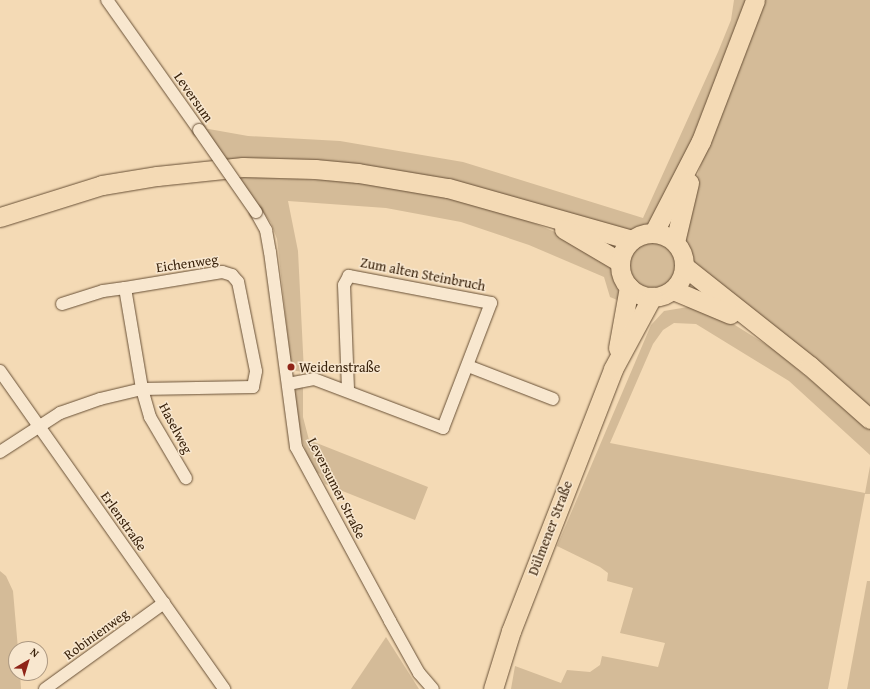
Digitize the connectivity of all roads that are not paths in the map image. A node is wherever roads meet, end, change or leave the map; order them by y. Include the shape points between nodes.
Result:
1 (108, 0) edge
2 (755, 0) edge
3 (701, 141) junction
4 (525, 209) junction
5 (256, 212) joint
6 (0, 217) edge
7 (654, 232) junction
8 (632, 240) junction
9 (675, 242) junction
10 (620, 262) junction
11 (685, 267) junction
12 (629, 287) junction
13 (125, 288) junction
14 (673, 290) junction
15 (652, 297) junction
16 (62, 304) dead end
17 (765, 331) junction
18 (468, 366) junction
19 (613, 369) junction
20 (0, 371) edge
21 (288, 384) junction
22 (142, 389) junction
23 (348, 390) junction
24 (553, 400) dead end
25 (870, 419) edge
26 (38, 425) junction
27 (0, 452) edge
28 (186, 478) dead end
29 (164, 603) junction
30 (45, 689) edge
31 (224, 689) edge
32 (433, 689) edge
33 (493, 689) edge

1 - 5 street, Leversum, bridge
2 - 3 main road
3 - 7 main road
3 - 9 main road
4 - 6 main road via 448,188 358,173 243,168 102,185
4 - 8 main road
4 - 10 main road
5 - 21 street, Leversumer Straße via 266,230
7 - 8 main road
7 - 9 main road
8 - 10 main road via 624,250
9 - 11 main road via 684,256
10 - 12 main road via 620,271
11 - 14 main road via 683,276
11 - 17 main road
12 - 15 main road
12 - 19 main road, Dülmener Straße
13 - 16 street, Eichenweg via 103,290
13 - 22 street
13 - 22 street, Eichenweg via 222,272 232,274 238,282 256,372 253,387
14 - 15 main road
14 - 17 main road
15 - 19 main road, Dülmener Straße
17 - 25 main road
18 - 23 street, Zum alten Steinbruch via 443,428
18 - 23 street, Zum alten Steinbruch via 491,303 349,276 344,285
18 - 24 street
19 - 33 main road, Dülmener Straße via 511,631
20 - 26 street, Erlenstraße
21 - 23 street, Zum alten Steinbruch via 314,379
21 - 32 street, Leversumer Straße via 296,447 390,621 420,673
22 - 26 street via 93,402
22 - 28 street, Haselweg via 150,417
26 - 27 street
26 - 29 street, Erlenstraße
29 - 30 street, Robinienweg
29 - 31 street, Erlenstraße

